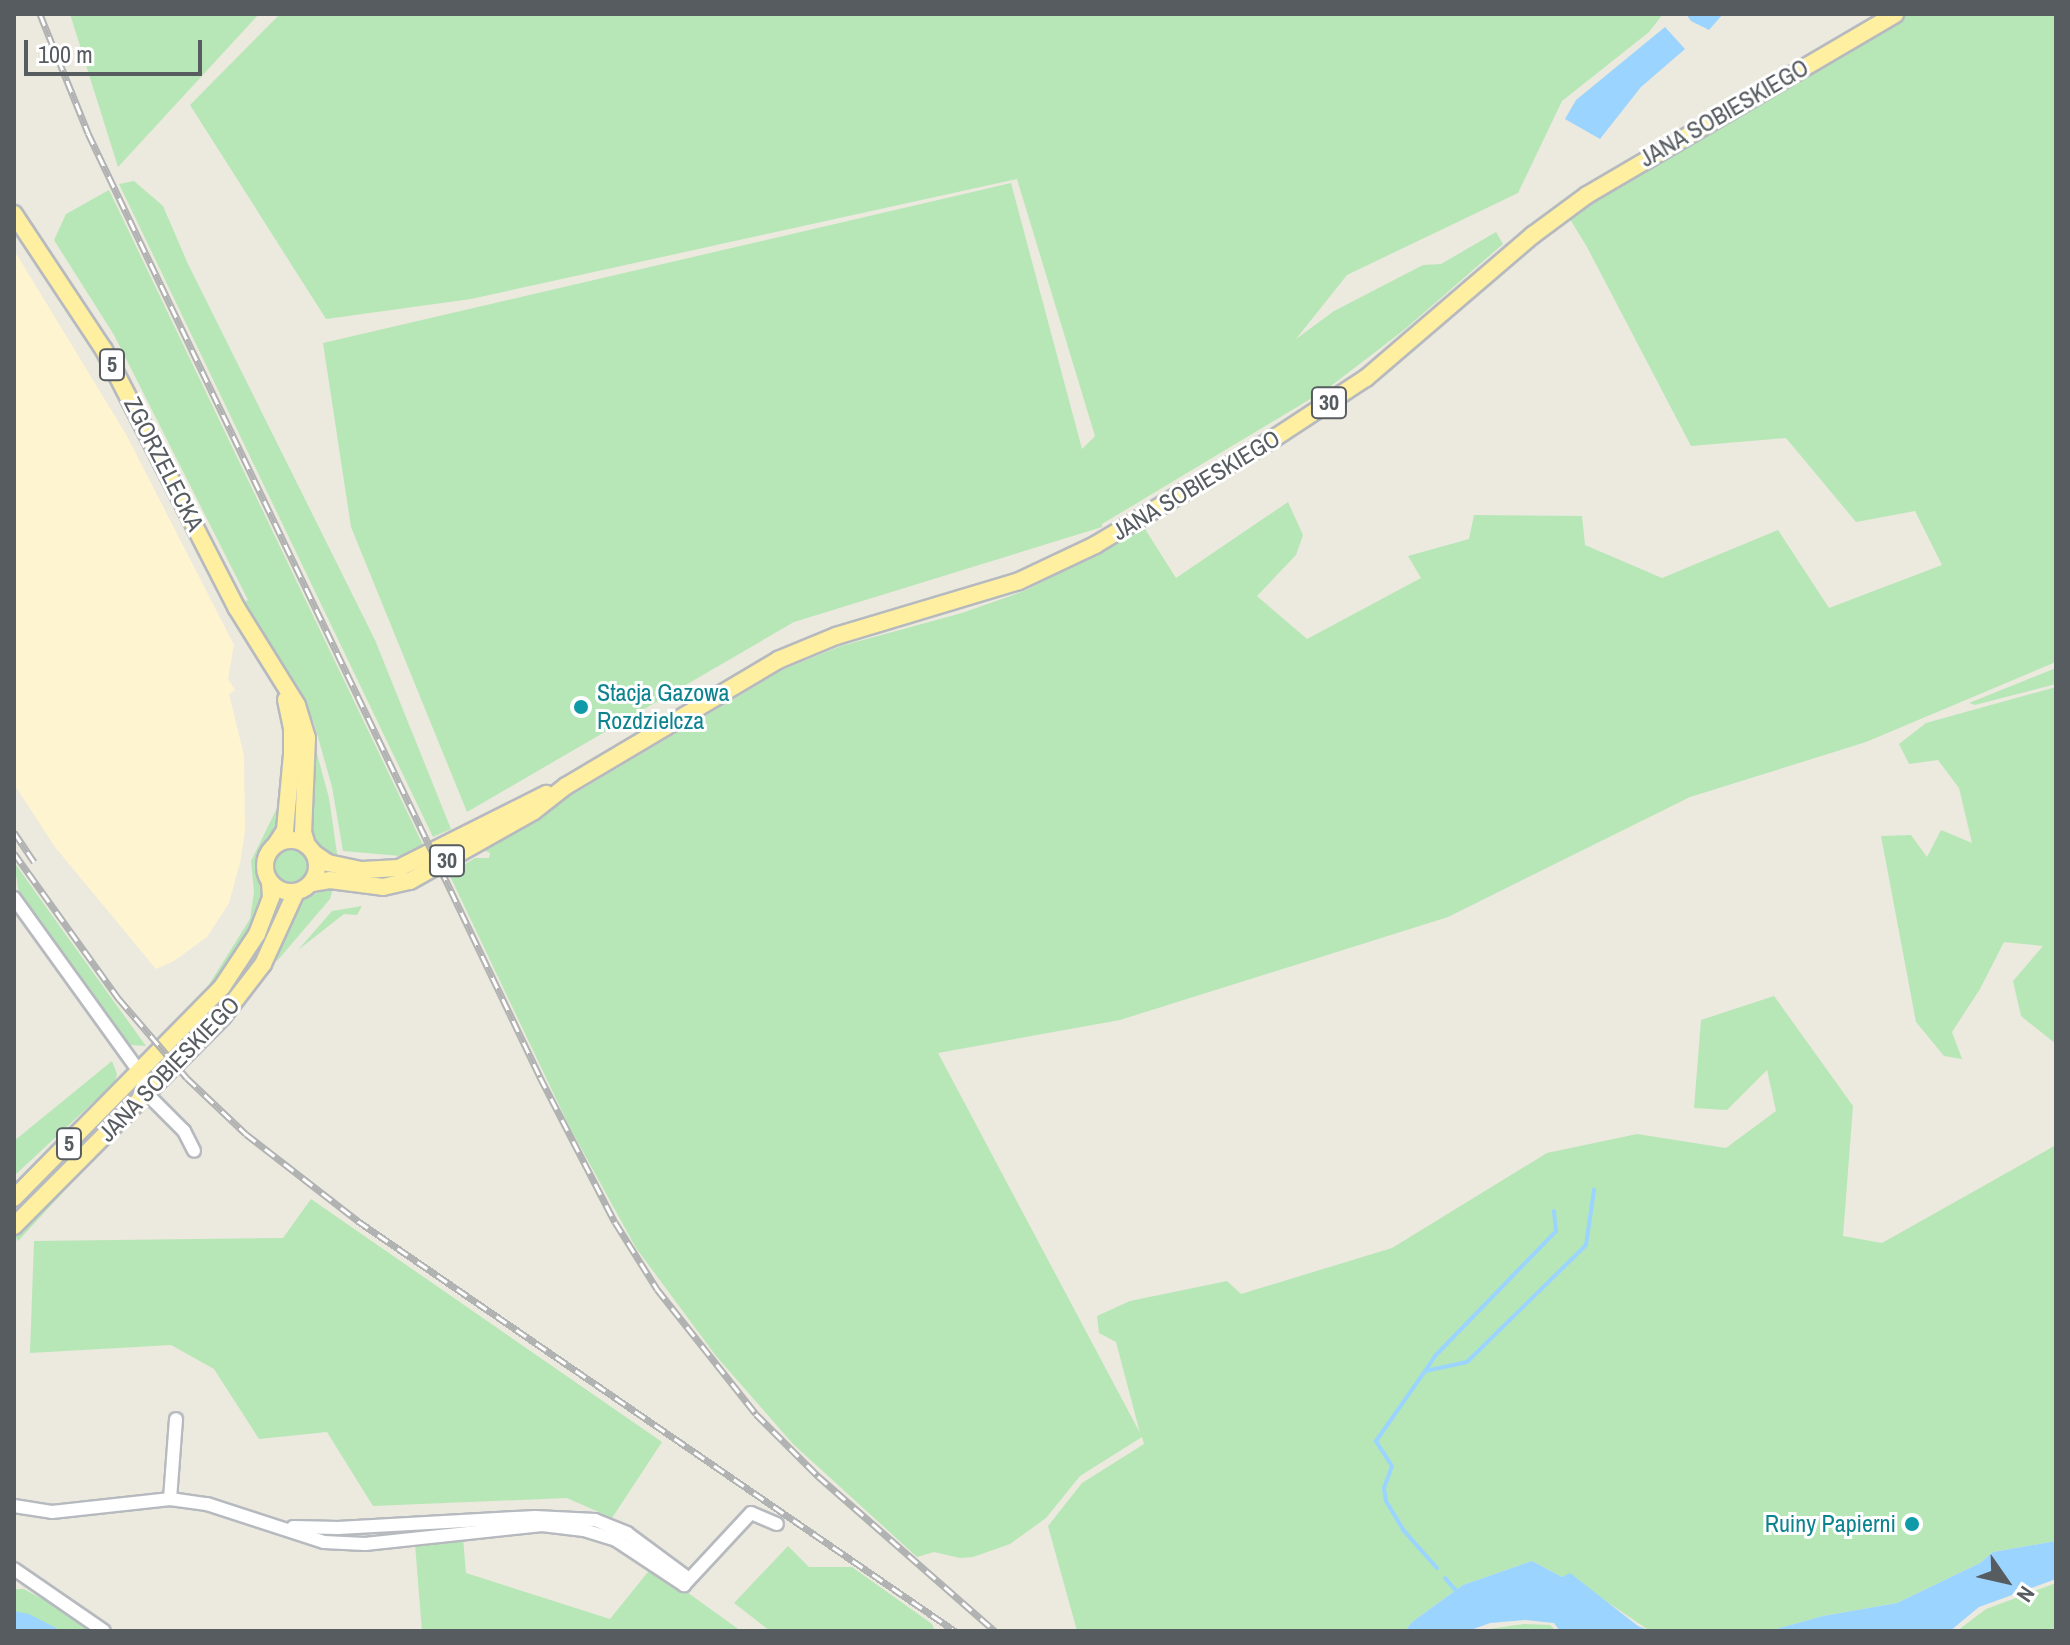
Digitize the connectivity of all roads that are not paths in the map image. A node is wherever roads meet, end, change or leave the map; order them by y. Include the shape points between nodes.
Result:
1 (1895, 14) edge
2 (14, 214) edge
3 (278, 680) junction
4 (566, 786) junction
5 (276, 844) junction
6 (311, 849) junction
7 (270, 883) junction
8 (312, 883) junction
9 (296, 892) junction
10 (14, 898) edge
11 (179, 1061) junction
12 (140, 1073) junction
13 (146, 1093) junction
14 (130, 1109) junction
15 (194, 1151) dead end
16 (14, 1198) edge
17 (14, 1226) edge
18 (176, 1419) dead end
19 (170, 1499) junction
20 (14, 1506) edge
21 (777, 1524) dead end
22 (14, 1569) edge
23 (104, 1631) edge

1 - 4 main road, JANA SOBIESKIEGO / 30 via 1587,195 1366,378 1142,519 1019,581 785,656
2 - 3 main road, ZGORZELECKA / 5 via 104,350
3 - 5 main road, ZGORZELECKA / 5 via 293,736 285,830
3 - 6 main road, ZGORZELECKA / 5 via 293,697 307,738 303,832
4 - 6 main road, JANA SOBIESKIEGO / 30 via 399,868 362,870 328,863
4 - 8 main road, JANA SOBIESKIEGO / 30 via 534,811 410,881 373,887 330,880
5 - 6 main road via 288,840
5 - 7 main road, 5 via 265,862
6 - 8 main road, 5 via 318,869
7 - 9 main road
7 - 12 main road, JANA SOBIESKIEGO / 5 via 267,910 240,964
8 - 9 main road
9 - 11 main road, JANA SOBIESKIEGO / 5 via 263,964
10 - 12 street
11 - 12 street via 158,1074
11 - 13 main road, JANA SOBIESKIEGO / 5
12 - 14 street via 143,1089
12 - 16 main road, JANA SOBIESKIEGO / 5
13 - 14 main road, JANA SOBIESKIEGO / 5
13 - 15 street via 184,1131
14 - 17 main road, JANA SOBIESKIEGO / 5
18 - 19 street
19 - 20 street via 52,1512
19 - 21 street via 207,1504 282,1527 535,1517 595,1520 627,1533 689,1579 751,1513
22 - 23 street

